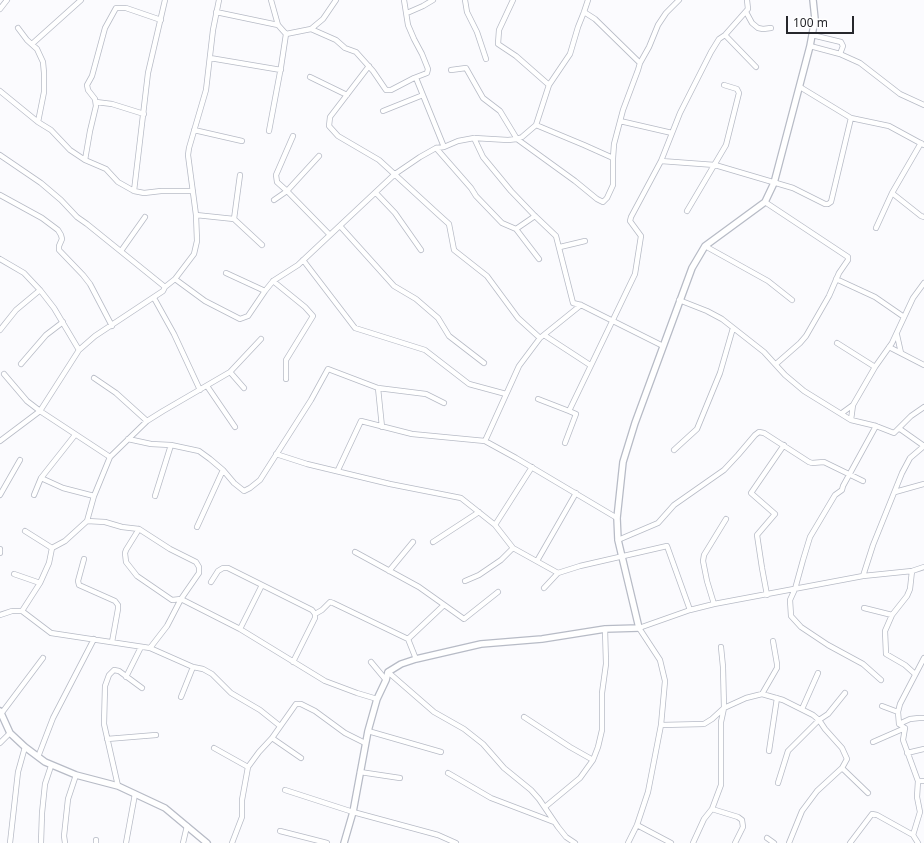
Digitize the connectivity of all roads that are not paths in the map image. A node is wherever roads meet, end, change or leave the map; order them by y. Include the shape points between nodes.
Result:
1 (7, 0) edge
2 (81, 0) edge
3 (165, 0) edge
4 (219, 0) edge
5 (271, 0) edge
6 (336, 0) edge
7 (404, 0) edge
8 (433, 0) edge
9 (465, 0) edge
10 (513, 0) edge
11 (588, 0) edge
12 (679, 0) edge
13 (747, 0) edge
14 (813, 0) edge
15 (0, 9) edge
16 (216, 12) junction
17 (584, 12) junction
18 (746, 12) junction
19 (407, 13) junction
20 (161, 20) junction
21 (278, 25) junction
22 (18, 28) dead end
23 (770, 28) dead end
24 (311, 29) junction
25 (286, 34) junction
26 (812, 34) junction
27 (725, 35) junction
28 (32, 44) junction
29 (810, 46) junction
30 (840, 54) junction
31 (210, 58) junction
32 (486, 59) dead end
33 (640, 62) junction
34 (368, 66) junction
35 (756, 66) dead end
36 (281, 70) junction
37 (451, 70) dead end
38 (310, 77) dead end
39 (414, 78) junction
40 (550, 85) junction
41 (724, 85) dead end
42 (800, 87) junction
43 (0, 91) edge
44 (347, 95) junction
45 (423, 95) junction
46 (96, 102) junction
47 (924, 105) edge
48 (382, 111) dead end
49 (144, 114) junction
50 (851, 118) junction
51 (620, 121) junction
52 (38, 122) junction
53 (536, 126) junction
54 (194, 130) junction
55 (269, 131) dead end
56 (672, 133) junction
57 (293, 136) dead end
58 (474, 138) junction
59 (517, 140) junction
60 (242, 141) dead end
61 (922, 144) edge
62 (444, 147) junction
63 (436, 148) junction
64 (0, 155) edge
65 (319, 156) dead end
66 (612, 158) junction
67 (85, 160) junction
68 (661, 161) junction
69 (715, 165) junction
70 (240, 174) dead end
71 (395, 174) junction
72 (774, 183) junction
73 (134, 190) junction
74 (193, 191) junction
75 (287, 191) junction
76 (376, 192) junction
77 (892, 194) junction
78 (0, 195) edge
79 (274, 200) dead end
80 (766, 202) junction
81 (687, 211) dead end
82 (196, 214) junction
83 (535, 216) junction
84 (145, 217) dead end
85 (924, 217) edge
86 (234, 219) junction
87 (340, 226) junction
88 (876, 228) dead end
89 (516, 229) junction
90 (330, 235) junction
91 (584, 241) dead end
92 (262, 245) dead end
93 (560, 246) junction
94 (705, 246) junction
95 (421, 250) dead end
96 (121, 251) junction
97 (0, 258) edge
98 (538, 259) dead end
99 (303, 260) junction
100 (226, 273) dead end
101 (175, 279) junction
102 (836, 279) junction
103 (273, 281) junction
104 (924, 283) edge
105 (165, 287) junction
106 (40, 290) junction
107 (264, 290) junction
108 (154, 298) junction
109 (679, 300) junction
110 (792, 300) dead end
111 (581, 305) junction
112 (904, 317) junction
113 (613, 321) junction
114 (63, 322) junction
115 (112, 326) junction
116 (733, 328) junction
117 (0, 330) edge
118 (897, 335) junction
119 (542, 337) junction
120 (261, 338) dead end
121 (837, 343) dead end
122 (663, 346) junction
123 (890, 347) junction
124 (79, 350) junction
125 (901, 353) junction
126 (484, 362) dead end
127 (21, 364) dead end
128 (776, 364) junction
129 (590, 365) junction
130 (924, 365) edge
131 (875, 367) junction
132 (230, 372) junction
133 (4, 374) dead end
134 (94, 378) dead end
135 (286, 379) dead end
136 (207, 386) junction
137 (244, 388) dead end
138 (378, 388) junction
139 (200, 390) junction
140 (506, 394) junction
141 (538, 398) dead end
142 (444, 403) dead end
143 (853, 405) junction
144 (924, 407) edge
145 (568, 410) junction
146 (40, 411) junction
147 (842, 413) junction
148 (850, 420) junction
149 (147, 421) junction
150 (876, 426) junction
151 (382, 427) junction
152 (235, 428) dead end
153 (900, 429) junction
154 (75, 435) junction
155 (128, 439) junction
156 (0, 441) edge
157 (485, 441) junction
158 (565, 443) dead end
159 (171, 445) junction
160 (784, 445) junction
161 (924, 446) edge
162 (674, 450) dead end
163 (276, 454) junction
164 (110, 457) junction
165 (20, 460) dead end
166 (532, 467) junction
167 (223, 470) junction
168 (338, 470) junction
169 (850, 474) junction
170 (42, 478) junction
171 (863, 481) dead end
172 (924, 484) edge
173 (895, 492) junction
174 (576, 493) junction
175 (0, 495) edge
176 (34, 495) dead end
177 (94, 496) junction
178 (155, 496) dead end
179 (479, 512) junction
180 (617, 518) junction
181 (726, 519) dead end
182 (87, 522) junction
183 (495, 525) junction
184 (197, 527) dead end
185 (139, 529) junction
186 (25, 531) dead end
187 (618, 540) junction
188 (413, 542) dead end
189 (433, 542) dead end
190 (52, 548) junction
191 (514, 548) junction
192 (0, 549) edge
193 (355, 552) dead end
194 (0, 553) edge
195 (621, 556) junction
196 (84, 560) dead end
197 (537, 561) junction
198 (924, 567) edge
199 (389, 571) junction
200 (912, 571) junction
201 (558, 573) junction
202 (14, 574) dead end
203 (863, 576) junction
204 (465, 581) dead end
205 (211, 582) dead end
206 (40, 583) junction
207 (262, 585) junction
208 (544, 588) dead end
209 (795, 589) junction
210 (498, 592) dead end
211 (767, 594) junction
212 (181, 599) junction
213 (714, 604) junction
214 (444, 605) junction
215 (864, 608) dead end
216 (690, 610) junction
217 (22, 611) junction
218 (315, 614) junction
219 (0, 615) edge
220 (892, 615) junction
221 (639, 628) junction
222 (240, 629) junction
223 (605, 629) junction
224 (94, 639) junction
225 (408, 639) junction
226 (773, 641) dead end
227 (112, 642) junction
228 (141, 647) junction
229 (721, 647) dead end
230 (150, 648) junction
231 (43, 658) dead end
232 (924, 658) edge
233 (416, 659) junction
234 (293, 662) junction
235 (371, 662) dead end
236 (193, 667) junction
237 (388, 672) junction
238 (818, 673) dead end
239 (915, 674) junction
240 (126, 677) junction
241 (386, 680) junction
242 (881, 680) dead end
243 (142, 688) dead end
244 (845, 693) dead end
245 (762, 694) junction
246 (181, 697) dead end
247 (777, 698) junction
248 (377, 699) junction
249 (882, 706) dead end
250 (724, 708) junction
251 (802, 709) junction
252 (898, 712) junction
253 (1, 713) edge
254 (524, 717) dead end
255 (924, 718) edge
256 (819, 720) junction
257 (899, 724) junction
258 (661, 725) junction
259 (280, 726) junction
260 (905, 728) junction
261 (368, 731) junction
262 (10, 734) junction
263 (156, 735) dead end
264 (272, 738) junction
265 (107, 739) junction
266 (874, 742) dead end
267 (0, 743) edge
268 (365, 743) junction
269 (25, 747) junction
270 (214, 748) dead end
271 (924, 749) edge
272 (769, 751) dead end
273 (441, 752) dead end
274 (907, 753) junction
275 (38, 757) junction
276 (301, 758) dead end
277 (593, 760) junction
278 (51, 766) junction
279 (248, 767) junction
280 (842, 768) junction
281 (360, 772) junction
282 (448, 773) dead end
283 (76, 775) junction
284 (400, 778) dead end
285 (918, 781) junction
286 (924, 781) edge
287 (778, 783) dead end
288 (118, 786) junction
289 (285, 790) dead end
290 (135, 794) junction
291 (868, 794) dead end
292 (545, 806) junction
293 (712, 809) junction
294 (353, 812) junction
295 (554, 822) junction
296 (637, 825) junction
297 (186, 826) junction
298 (280, 831) dead end
299 (913, 835) junction
300 (767, 838) dead end
301 (10, 843) edge
302 (41, 843) edge
303 (64, 843) edge
304 (126, 843) edge
305 (183, 843) edge
306 (207, 843) edge
307 (232, 843) edge
308 (327, 843) edge
309 (344, 843) edge
310 (456, 843) edge
311 (575, 843) edge
312 (628, 843) edge
313 (671, 843) edge
314 (693, 843) edge
315 (735, 843) edge
316 (774, 843) edge
317 (789, 843) edge
318 (850, 843) edge
319 (918, 843) edge

1 - 15 street
2 - 28 street
3 - 20 street
4 - 16 street
5 - 21 street
6 - 24 street via 323,20
7 - 19 street
8 - 19 street
9 - 32 street via 467,12
10 - 40 street via 499,30 498,44
11 - 17 street
12 - 33 street via 658,25
13 - 18 street
14 - 26 street via 815,19
16 - 21 street
16 - 31 street
17 - 33 street via 596,19
17 - 40 street via 570,54
18 - 23 street via 758,28
18 - 27 street
19 - 39 street via 408,25 428,69 427,73
20 - 46 street via 126,8 116,8 105,28 92,76 87,84
20 - 49 street via 148,73
21 - 25 street
22 - 28 street
24 - 25 street
24 - 34 street via 356,52
25 - 36 street
26 - 29 street
26 - 30 street via 841,42 843,46
27 - 35 street
27 - 56 street via 719,39 694,83
28 - 52 street via 37,49 44,74 44,92
29 - 30 street
29 - 42 street
30 - 47 street via 860,63 900,94
31 - 36 street
31 - 54 street via 206,90
33 - 51 street
34 - 39 street via 386,90
34 - 44 street
36 - 55 street
37 - 59 street via 466,68 483,98 500,111
38 - 44 street
39 - 45 street via 418,80
40 - 53 street
41 - 69 street via 737,89 739,93 726,145
42 - 50 street
42 - 72 street
43 - 52 street
44 - 71 street via 330,117 329,126 338,136 379,160
45 - 48 street
45 - 62 street
46 - 49 street
46 - 67 street
49 - 73 street
50 - 61 street via 889,126
50 - 72 street via 831,202 825,204 794,188
51 - 56 street
51 - 66 street
52 - 67 street
53 - 59 street
53 - 66 street
54 - 60 street
54 - 74 street via 188,155
56 - 68 street
57 - 75 street via 276,175 277,182
58 - 59 street
58 - 62 street
58 - 83 street via 483,157
59 - 66 street via 603,202 613,184
61 - 77 street
62 - 63 street
63 - 71 street
63 - 89 street via 502,223
64 - 96 street via 41,183 77,217
65 - 75 street
67 - 73 street via 106,169 118,182
68 - 69 street
68 - 113 street via 630,217 630,221 641,236 637,267
69 - 72 street
69 - 81 street
70 - 86 street
71 - 76 street
71 - 119 street via 448,224 454,250 487,276 518,318
72 - 80 street
73 - 74 street via 144,193
74 - 82 street
75 - 79 street
75 - 90 street
76 - 87 street
76 - 95 street via 395,213
77 - 85 street
77 - 88 street
78 - 115 street via 42,218 58,230 62,235 59,250 90,284
80 - 94 street
80 - 102 street via 848,257
82 - 86 street
82 - 101 street via 196,249
83 - 89 street
83 - 93 street via 556,236
84 - 96 street
86 - 92 street
87 - 90 street
87 - 126 street via 394,286 416,299 438,318 449,336
89 - 98 street
90 - 99 street
91 - 93 street
93 - 111 street via 573,303
94 - 109 street via 692,268
94 - 110 street via 768,281
96 - 105 street
97 - 106 street via 24,273
99 - 103 street
99 - 140 street via 355,328 425,350 469,384
100 - 107 street
101 - 105 street
101 - 107 street via 205,301 240,320 251,313
102 - 112 street via 875,297
102 - 128 street via 806,336
103 - 107 street
103 - 135 street via 313,316 286,360
104 - 112 street
105 - 108 street
106 - 114 street
106 - 117 street via 16,310
108 - 115 street
108 - 139 street
109 - 116 street via 707,311
109 - 122 street
111 - 113 street
111 - 119 street
112 - 118 street
113 - 122 street
113 - 129 street
114 - 124 street
114 - 127 street via 46,335
115 - 124 street
116 - 128 street
116 - 162 street via 720,373 697,429
118 - 123 street
118 - 125 street
119 - 129 street
119 - 140 street via 519,366
120 - 132 street
121 - 131 street
122 - 180 street via 623,462
123 - 125 street
123 - 131 street
124 - 146 street
125 - 130 street
128 - 147 street via 804,391
129 - 145 street
131 - 143 street
132 - 136 street
132 - 137 street
133 - 146 street via 27,401
134 - 149 street via 116,393
136 - 139 street
136 - 152 street
138 - 142 street via 426,394
138 - 151 street
138 - 163 street via 328,369
139 - 149 street
140 - 157 street
141 - 145 street
143 - 147 street
143 - 148 street
144 - 153 street via 911,416
145 - 158 street via 576,414
146 - 154 street
146 - 156 street
147 - 148 street
148 - 150 street
149 - 155 street
150 - 153 street via 892,433
150 - 169 street
151 - 157 street via 412,434
151 - 168 street via 360,421
153 - 161 street
154 - 164 street
154 - 170 street
155 - 159 street
155 - 164 street
157 - 166 street
159 - 167 street via 199,452
159 - 178 street
160 - 169 street via 809,462 824,462
160 - 187 street via 764,432 755,434 724,470 674,505 658,523
160 - 211 street via 751,493 775,514 757,535
161 - 173 street via 910,458
163 - 167 street via 260,480 244,491
163 - 168 street
164 - 177 street
165 - 175 street
166 - 174 street
166 - 183 street
167 - 184 street
168 - 179 street via 390,484 461,498
169 - 171 street
169 - 209 street via 810,537
170 - 176 street
170 - 177 street via 63,488
172 - 173 street
173 - 203 street
174 - 180 street
174 - 197 street
177 - 182 street
179 - 183 street
179 - 189 street
180 - 187 street
181 - 213 street via 704,555 703,561
182 - 185 street via 105,522
182 - 190 street via 65,541
183 - 191 street
185 - 212 street via 126,550 126,562 136,576 172,600
185 - 212 street via 196,562 200,567 199,573
186 - 190 street
187 - 195 street
188 - 199 street
190 - 206 street via 49,563
191 - 197 street
191 - 204 street via 479,576
192 - 194 street
193 - 199 street
195 - 201 street
195 - 216 street via 667,546
195 - 221 street
196 - 227 street via 79,585 115,601 118,605
197 - 201 street
198 - 200 street
199 - 214 street via 419,587
200 - 203 street
200 - 220 street via 907,596
201 - 208 street
202 - 206 street
203 - 209 street
205 - 207 street via 218,571 228,568
206 - 217 street
207 - 218 street via 312,610
207 - 222 street
209 - 211 street
209 - 242 street via 790,600 791,616 801,627 863,664
210 - 214 street via 464,619
211 - 213 street
212 - 222 street
212 - 230 street via 168,626
213 - 216 street
214 - 225 street
215 - 220 street
216 - 221 street
217 - 219 street
217 - 224 street via 51,633
218 - 225 street via 330,602
218 - 234 street
220 - 239 street via 885,631 886,654 905,664
221 - 223 street
221 - 258 street via 660,660 663,670 665,681
222 - 234 street
223 - 233 street via 542,639 481,644
223 - 277 street via 606,664 602,693 602,730
224 - 227 street
224 - 275 street via 53,718
225 - 233 street
226 - 245 street via 777,668
227 - 228 street
228 - 230 street
228 - 240 street
229 - 250 street
230 - 236 street
231 - 253 street
232 - 239 street
233 - 237 street
234 - 248 street via 325,681
235 - 241 street
236 - 246 street
236 - 259 street via 212,674 231,693 260,710
237 - 241 street
237 - 292 street via 434,712 464,729 483,744 504,768 531,790
238 - 251 street
239 - 252 street
240 - 243 street
240 - 265 street via 114,670 105,686 104,724
241 - 248 street
244 - 256 street via 828,714
245 - 247 street
245 - 250 street
247 - 251 street
247 - 272 street
248 - 261 street
249 - 252 street
250 - 258 street via 704,724
250 - 293 street via 721,722 720,785
251 - 256 street
252 - 257 street
253 - 262 street
254 - 277 street
255 - 257 street via 914,718
256 - 280 street via 847,756 848,759
256 - 287 street via 788,751
257 - 260 street
258 - 296 street via 648,792
259 - 264 street
259 - 268 street via 296,704 301,704 315,711 344,733
260 - 266 street
260 - 274 street via 903,740
261 - 268 street
261 - 273 street
262 - 267 street
262 - 269 street
263 - 265 street
264 - 276 street
264 - 279 street
265 - 288 street
268 - 281 street
269 - 275 street
269 - 301 street via 18,772
270 - 279 street
271 - 274 street
274 - 285 street
275 - 278 street
277 - 292 street via 580,778
278 - 283 street
278 - 302 street via 44,784
279 - 307 street via 242,800 242,817
280 - 291 street
280 - 317 street via 820,787 802,811
281 - 284 street
281 - 294 street
282 - 295 street via 492,798
283 - 288 street
283 - 303 street via 68,799
285 - 286 street
285 - 299 street via 920,812
288 - 290 street
289 - 294 street
290 - 297 street via 165,808
290 - 304 street
292 - 295 street
293 - 314 street via 704,819
293 - 315 street via 742,820 743,826
294 - 309 street
294 - 310 street via 438,835
295 - 311 street
296 - 312 street
296 - 313 street
297 - 305 street
297 - 306 street
298 - 308 street
299 - 318 street via 872,814
299 - 319 street
300 - 316 street

